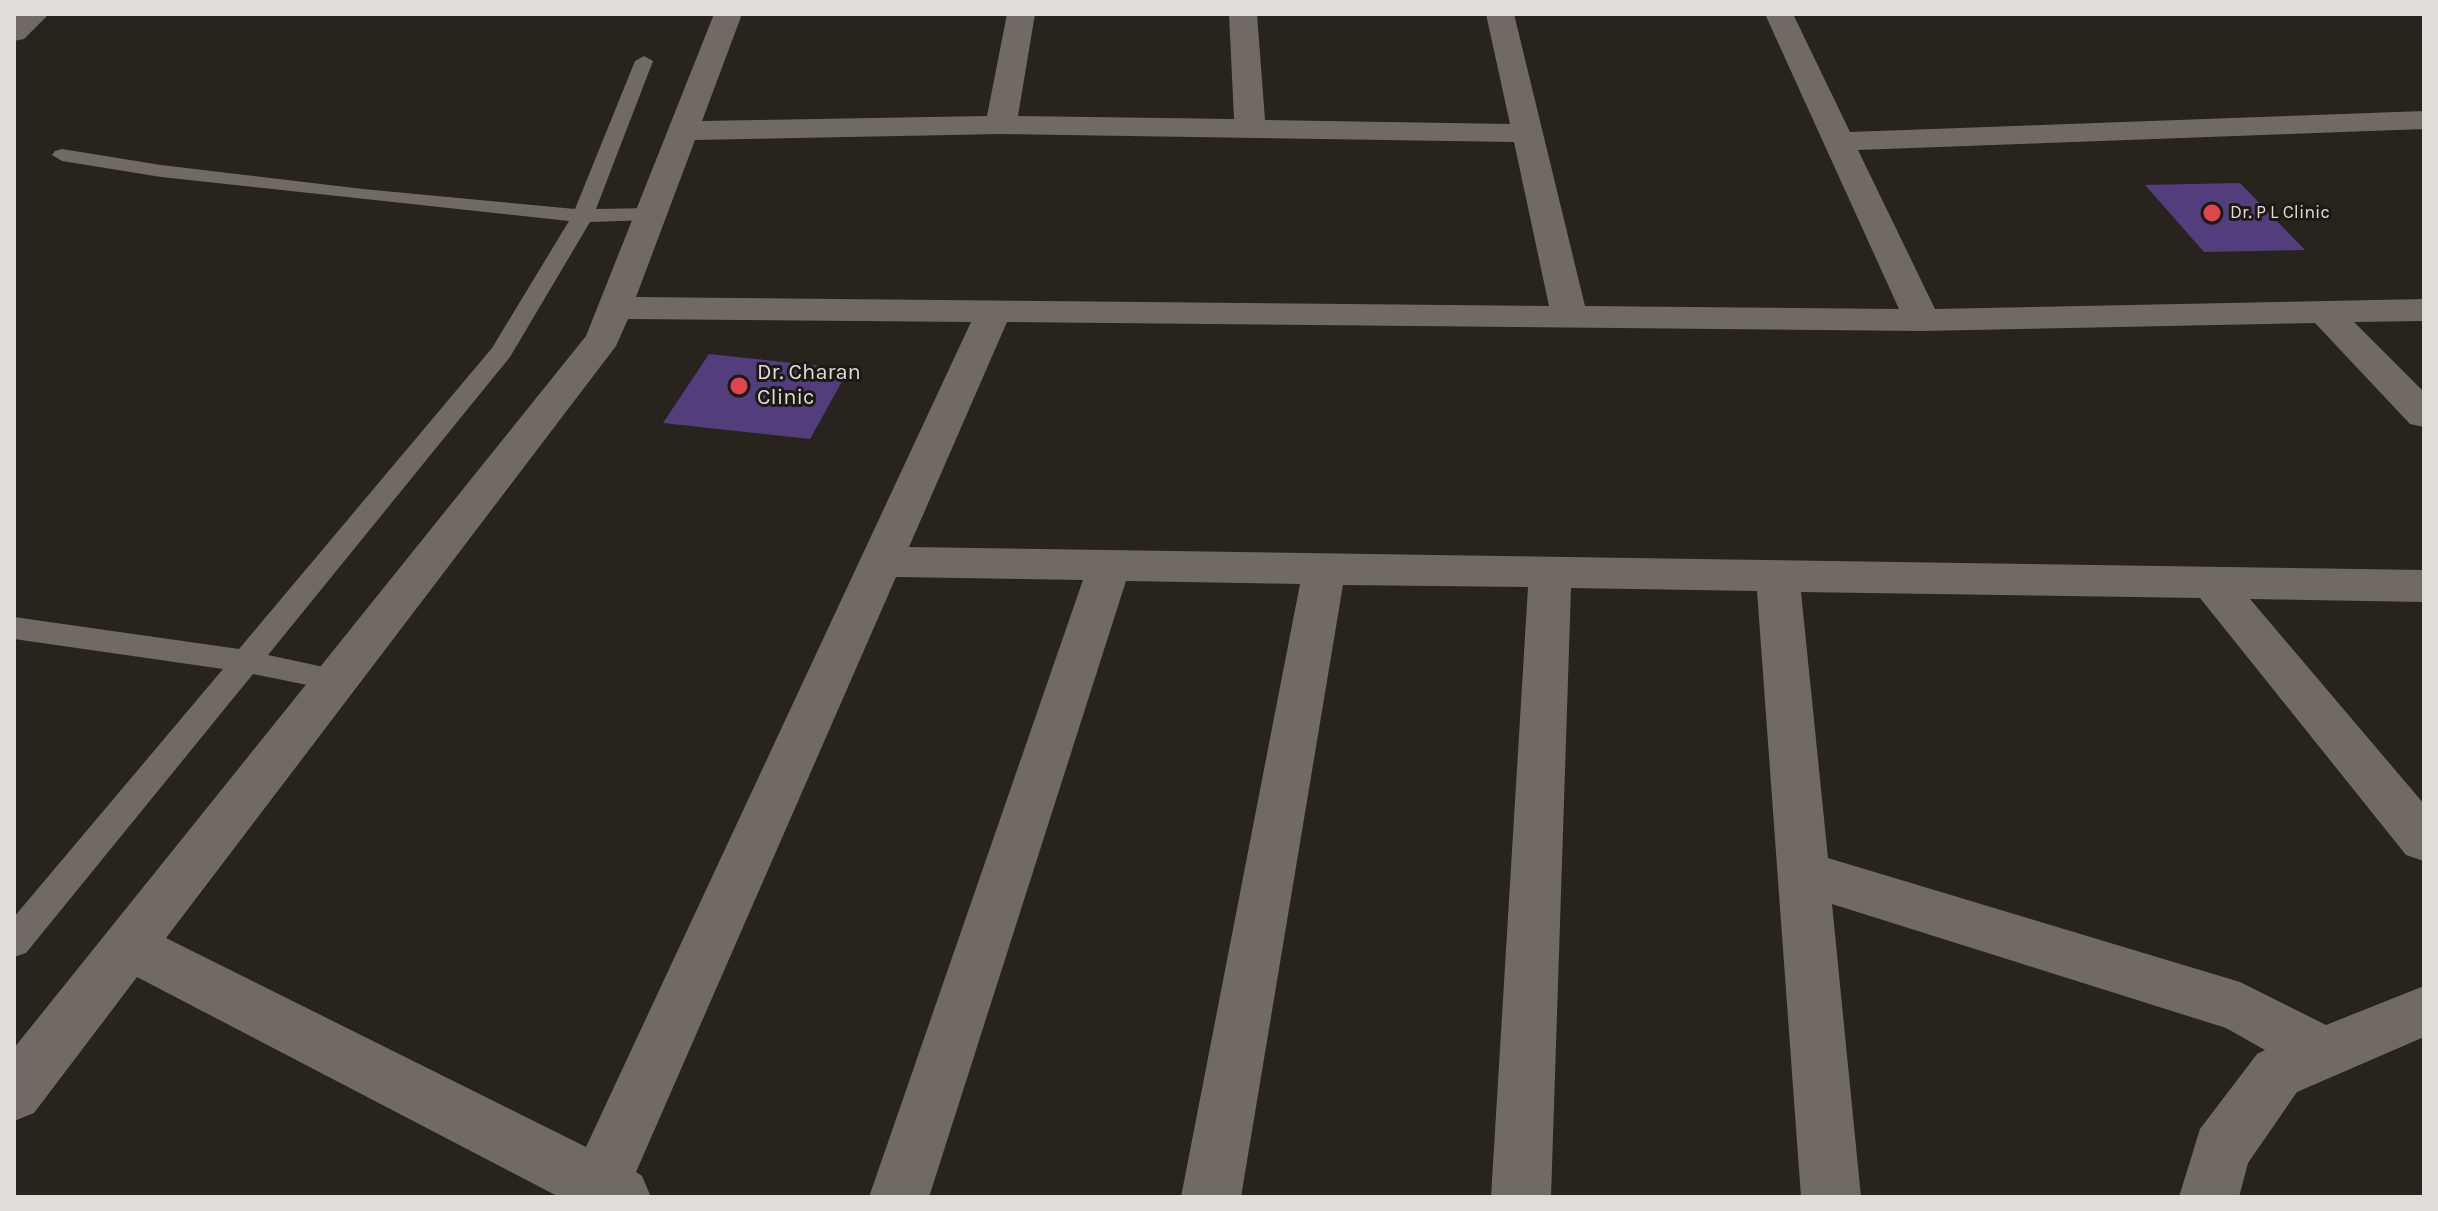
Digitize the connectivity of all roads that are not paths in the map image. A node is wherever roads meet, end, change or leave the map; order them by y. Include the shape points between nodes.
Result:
1 (35, 14) edge
2 (728, 14) edge
3 (1021, 14) edge
4 (1243, 14) edge
5 (1500, 14) edge
6 (1779, 14) edge
7 (14, 33) edge
8 (644, 61) dead end
9 (2424, 120) edge
10 (1001, 125) junction
11 (1250, 129) junction
12 (683, 131) junction
13 (1526, 133) junction
14 (1837, 142) junction
15 (62, 155) dead end
16 (651, 214) junction
17 (583, 216) junction
18 (615, 308) junction
19 (2424, 310) edge
20 (994, 312) junction
21 (2324, 312) junction
22 (1569, 316) junction
23 (1922, 320) junction
24 (2424, 415) edge
25 (880, 562) junction
26 (1109, 566) junction
27 (1324, 569) junction
28 (1550, 572) junction
29 (1778, 576) junction
30 (2211, 582) junction
31 (2424, 586) edge
32 (14, 628) edge
33 (245, 661) junction
34 (337, 680) junction
35 (2424, 840) edge
36 (1804, 873) junction
37 (14, 942) edge
38 (129, 946) junction
39 (2424, 1011) edge
40 (2323, 1053) junction
41 (14, 1093) edge
42 (610, 1191) edge
43 (899, 1197) edge
44 (1211, 1197) edge
45 (1521, 1197) edge
46 (1831, 1197) edge
47 (2209, 1197) edge

1 - 7 street
2 - 12 street
3 - 10 street
4 - 11 street
5 - 13 street
6 - 14 street
8 - 17 lane
9 - 14 street
10 - 11 street
10 - 12 street
11 - 13 street
12 - 16 street
13 - 22 street
14 - 23 street
15 - 17 lane via 347,193
16 - 17 lane
16 - 18 street
17 - 33 lane via 502,352
18 - 20 street
18 - 34 street via 603,338
19 - 21 street
20 - 22 street
20 - 25 street
21 - 23 street
21 - 24 street
22 - 23 street
25 - 26 street
25 - 42 street
26 - 27 street
26 - 43 street
27 - 28 street
27 - 44 street
28 - 29 street
28 - 45 street
29 - 30 street
29 - 36 street
30 - 31 street
30 - 35 street
32 - 33 lane
33 - 34 lane
33 - 37 lane
34 - 38 street
36 - 40 street via 2240,1007
36 - 46 street
38 - 41 street
38 - 42 street
39 - 40 street
40 - 47 street via 2277,1073 2221,1150

